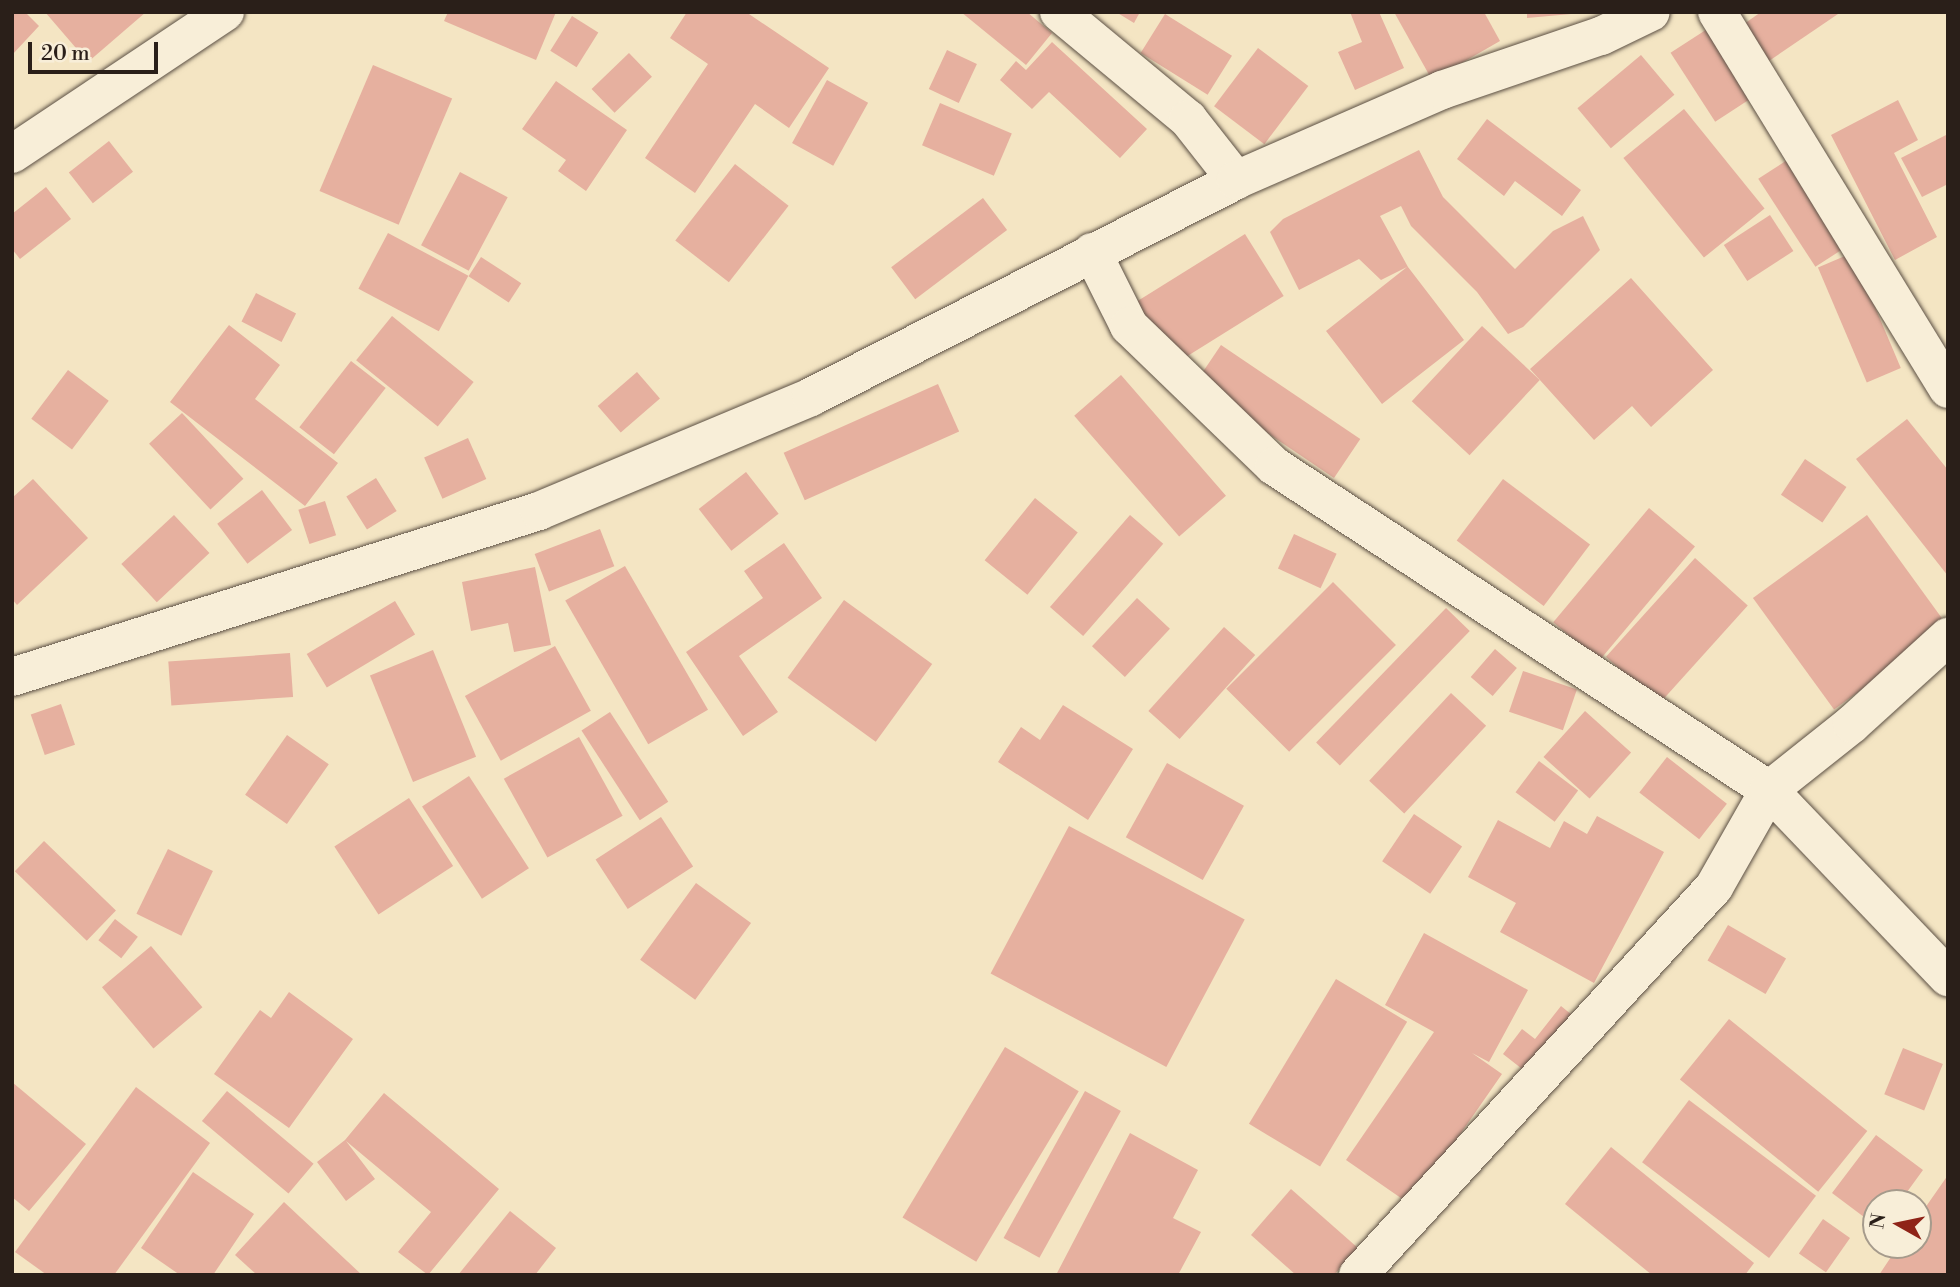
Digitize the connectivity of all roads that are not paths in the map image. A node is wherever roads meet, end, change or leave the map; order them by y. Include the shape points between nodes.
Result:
1 (225, 12) edge
2 (1059, 12) edge
3 (1651, 12) edge
4 (1717, 12) edge
5 (12, 154) edge
6 (1236, 180) junction
7 (1092, 252) junction
8 (1948, 389) edge
9 (1948, 637) edge
10 (12, 677) edge
11 (1769, 790) junction
12 (1948, 977) edge
13 (1358, 1275) edge

1 - 5 street
2 - 6 street via 1188,120
3 - 6 street via 1601,36 1442,90
4 - 8 street
6 - 7 street
7 - 10 street via 811,397 539,511
7 - 11 street via 1129,326 1274,466
9 - 11 street via 1852,724
11 - 12 street
11 - 13 street via 1714,887

